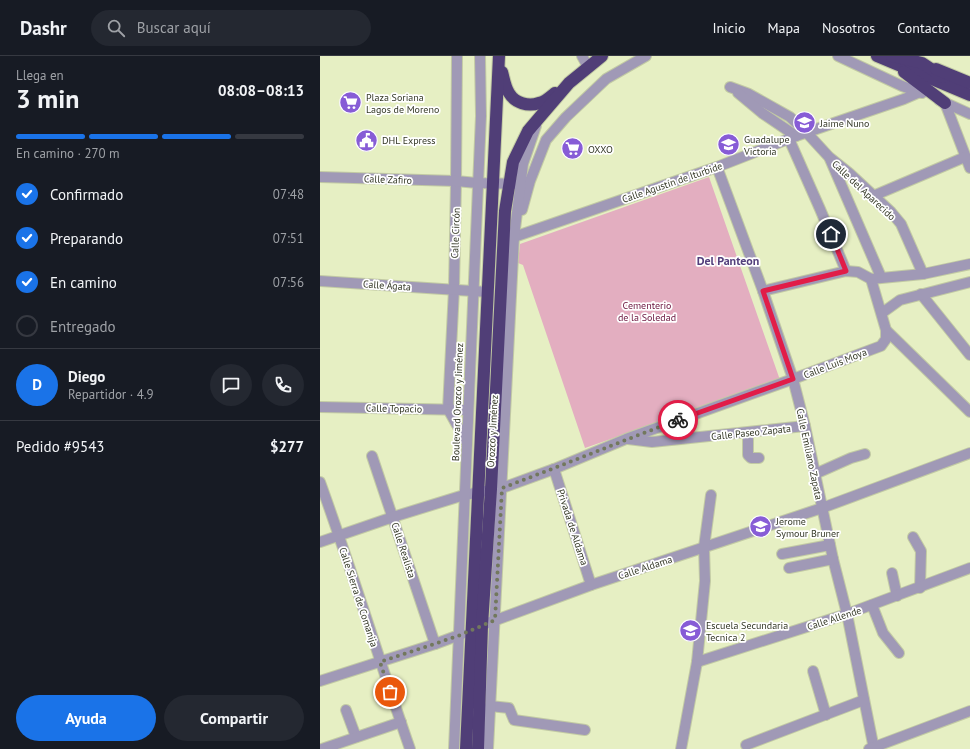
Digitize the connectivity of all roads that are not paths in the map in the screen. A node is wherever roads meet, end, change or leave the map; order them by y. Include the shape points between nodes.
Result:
1 (456, 56) edge
2 (480, 56) edge
3 (582, 56) edge
4 (602, 56) edge
5 (646, 56) edge
6 (838, 56) edge
7 (877, 56) edge
8 (905, 56) edge
9 (890, 58) edge
10 (499, 60) edge
11 (923, 60) edge
12 (588, 67) junction
13 (569, 83) junction
14 (970, 83) edge
15 (952, 87) junction
16 (920, 92) junction
17 (970, 95) edge
18 (945, 103) junction
19 (970, 114) edge
20 (807, 133) junction
21 (792, 138) junction
22 (829, 157) junction
23 (965, 158) junction
24 (717, 167) junction
25 (970, 168) edge
26 (320, 177) edge
27 (456, 181) junction
28 (477, 183) junction
29 (494, 183) junction
30 (519, 184) junction
31 (873, 196) junction
32 (514, 237) junction
33 (970, 264) edge
34 (846, 271) junction
35 (923, 274) junction
36 (876, 278) junction
37 (320, 281) edge
38 (970, 282) edge
39 (454, 290) junction
40 (763, 291) junction
41 (473, 292) junction
42 (488, 292) junction
43 (921, 294) junction
44 (882, 313) junction
45 (886, 330) junction
46 (970, 355) edge
47 (793, 379) junction
48 (320, 407) edge
49 (448, 409) junction
50 (468, 410) junction
51 (970, 412) edge
52 (805, 426) junction
53 (748, 433) junction
54 (626, 439) junction
55 (467, 444) junction
56 (970, 453) edge
57 (865, 454) dead end
58 (372, 456) dead end
59 (760, 458) dead end
60 (554, 469) junction
61 (815, 474) junction
62 (320, 482) edge
63 (496, 488) junction
64 (479, 492) junction
65 (464, 495) junction
66 (711, 495) dead end
67 (822, 508) junction
68 (393, 517) junction
69 (339, 536) junction
70 (913, 537) dead end
71 (320, 542) edge
72 (830, 545) junction
73 (704, 547) junction
74 (782, 554) dead end
75 (833, 559) junction
76 (789, 568) dead end
77 (970, 568) edge
78 (892, 573) dead end
79 (592, 585) junction
80 (920, 588) junction
81 (897, 596) junction
82 (872, 605) junction
83 (847, 614) junction
84 (495, 620) junction
85 (477, 627) junction
86 (458, 636) junction
87 (435, 644) junction
88 (899, 653) dead end
89 (380, 662) junction
90 (697, 662) junction
91 (813, 670) dead end
92 (320, 681) edge
93 (864, 700) junction
94 (490, 706) junction
95 (346, 710) dead end
96 (970, 711) edge
97 (826, 714) junction
98 (401, 722) junction
99 (585, 730) dead end
100 (356, 737) junction
101 (746, 745) dead end
102 (872, 748) edge
103 (322, 749) edge
104 (410, 749) edge
105 (454, 749) edge
106 (466, 749) edge
107 (478, 749) edge
108 (488, 749) edge
109 (681, 749) edge

1 - 27 street, Calle Circón
2 - 28 street, Boulevard Orozco y Jiménez via 481,116
3 - 12 street
4 - 12 highway
5 - 30 street via 606,79 566,117 546,140
6 - 16 street
7 - 9 highway
8 - 11 highway
9 - 11 highway
9 - 15 highway
9 - 18 highway
10 - 13 highway via 508,93 521,103 539,103
10 - 29 highway
11 - 14 highway
11 - 15 highway
12 - 13 highway
13 - 30 highway via 528,131 513,162
15 - 17 highway
16 - 18 street
16 - 20 street, Calle Agustín de Iturbide via 904,100
18 - 19 street
18 - 23 street
20 - 21 street, Calle Agustín de Iturbide
20 - 21 street, Calle del Aparecido via 790,117 728,85
20 - 22 street, Calle del Aparecido
21 - 24 street, Calle Agustín de Iturbide
21 - 34 street
22 - 31 street, Calle del Aparecido
22 - 36 street
23 - 25 street
23 - 31 street
24 - 32 street, Calle Agustín de Iturbide
24 - 40 street, Calle Emiliano Zapata
26 - 27 street, Calle Zafiro
27 - 28 street, Calle Zafiro
27 - 39 street, Calle Circón
28 - 29 street, Calle Zafiro
28 - 41 street, Boulevard Orozco y Jiménez
29 - 30 street, Calle Zafiro
29 - 42 highway, Orozco y Jiménez
30 - 32 street, Orozco y Jiménez
30 - 63 highway, Orozco y Jiménez via 505,211
31 - 35 street, Calle del Aparecido via 901,224
32 - 63 street, Orozco y Jiménez
33 - 35 street
34 - 36 street
34 - 40 street
35 - 36 street
36 - 44 street
37 - 39 street, Calle Ágata
38 - 43 street
39 - 41 street, Calle Ágata
39 - 49 street, Calle Circón
40 - 47 street, Calle Emiliano Zapata
41 - 42 street, Calle Ágata
41 - 50 street, Boulevard Orozco y Jiménez
42 - 64 highway, Orozco y Jiménez
43 - 44 street via 900,300
43 - 46 street
44 - 45 street
45 - 47 street, Calle Luis Moya via 886,340 881,346
45 - 51 street
47 - 52 street, Calle Emiliano Zapata
47 - 54 street, Calle Luis Moya
48 - 49 street, Calle Topacio
49 - 50 street, Calle Topacio
49 - 55 street
50 - 55 street, Boulevard Orozco y Jiménez
52 - 53 street, Calle Paseo Zapata
52 - 61 street, Calle Emiliano Zapata
53 - 54 street, Calle Paseo Zapata via 652,442
53 - 59 street via 748,455 751,458
54 - 60 street, Calle Luis Moya
55 - 65 street, Boulevard Orozco y Jiménez
56 - 67 street, Calle Aldama
57 - 61 street
58 - 68 street, Calle Realista
60 - 63 street, Calle Luis Moya
60 - 79 street, Privada de Aldama
61 - 67 street, Calle Emiliano Zapata
62 - 69 street, Calle Sierra de Comanija
63 - 64 street, Calle Luis Moya
63 - 84 street, Orozco y Jiménez
63 - 85 highway, Orozco y Jiménez
64 - 65 street, Calle Luis Moya
64 - 85 highway, Orozco y Jiménez
65 - 68 street, Calle Luis Moya
65 - 86 street, Boulevard Orozco y Jiménez
66 - 73 street
67 - 72 street, Calle Emiliano Zapata
67 - 73 street, Calle Aldama
68 - 69 street, Calle Luis Moya
68 - 87 street, Calle Realista
69 - 71 street, Calle Luis Moya
69 - 89 street, Calle Sierra de Comanija
70 - 80 street via 921,551
72 - 74 street
72 - 75 street, Calle Emiliano Zapata
73 - 79 street, Calle Aldama
73 - 90 street via 705,581
75 - 76 street
75 - 83 street, Calle Emiliano Zapata
77 - 80 street, Calle Allende
78 - 81 street
79 - 84 street, Calle Aldama
80 - 81 street, Calle Allende
81 - 82 street, Calle Allende
82 - 83 street, Calle Allende
82 - 88 street via 884,633
83 - 90 street, Calle Allende
83 - 93 street, Calle Emiliano Zapata
84 - 85 street, Calle Aldama
84 - 94 street, Orozco y Jiménez
85 - 86 street, Calle Aldama
85 - 106 highway, Orozco y Jiménez
85 - 107 highway, Orozco y Jiménez
86 - 87 street, Calle Aldama
86 - 105 street, Boulevard Orozco y Jiménez
87 - 89 street, Calle Aldama
89 - 92 street, Calle Aldama
89 - 98 street, Calle Sierra de Comanija
90 - 109 street
91 - 97 street
93 - 97 street
93 - 102 street, Calle Emiliano Zapata
94 - 99 street via 509,708 514,720
94 - 108 street, Orozco y Jiménez
95 - 100 street
96 - 102 street
97 - 101 street
98 - 100 street
98 - 104 street, Calle Sierra de Comanija
100 - 103 street

